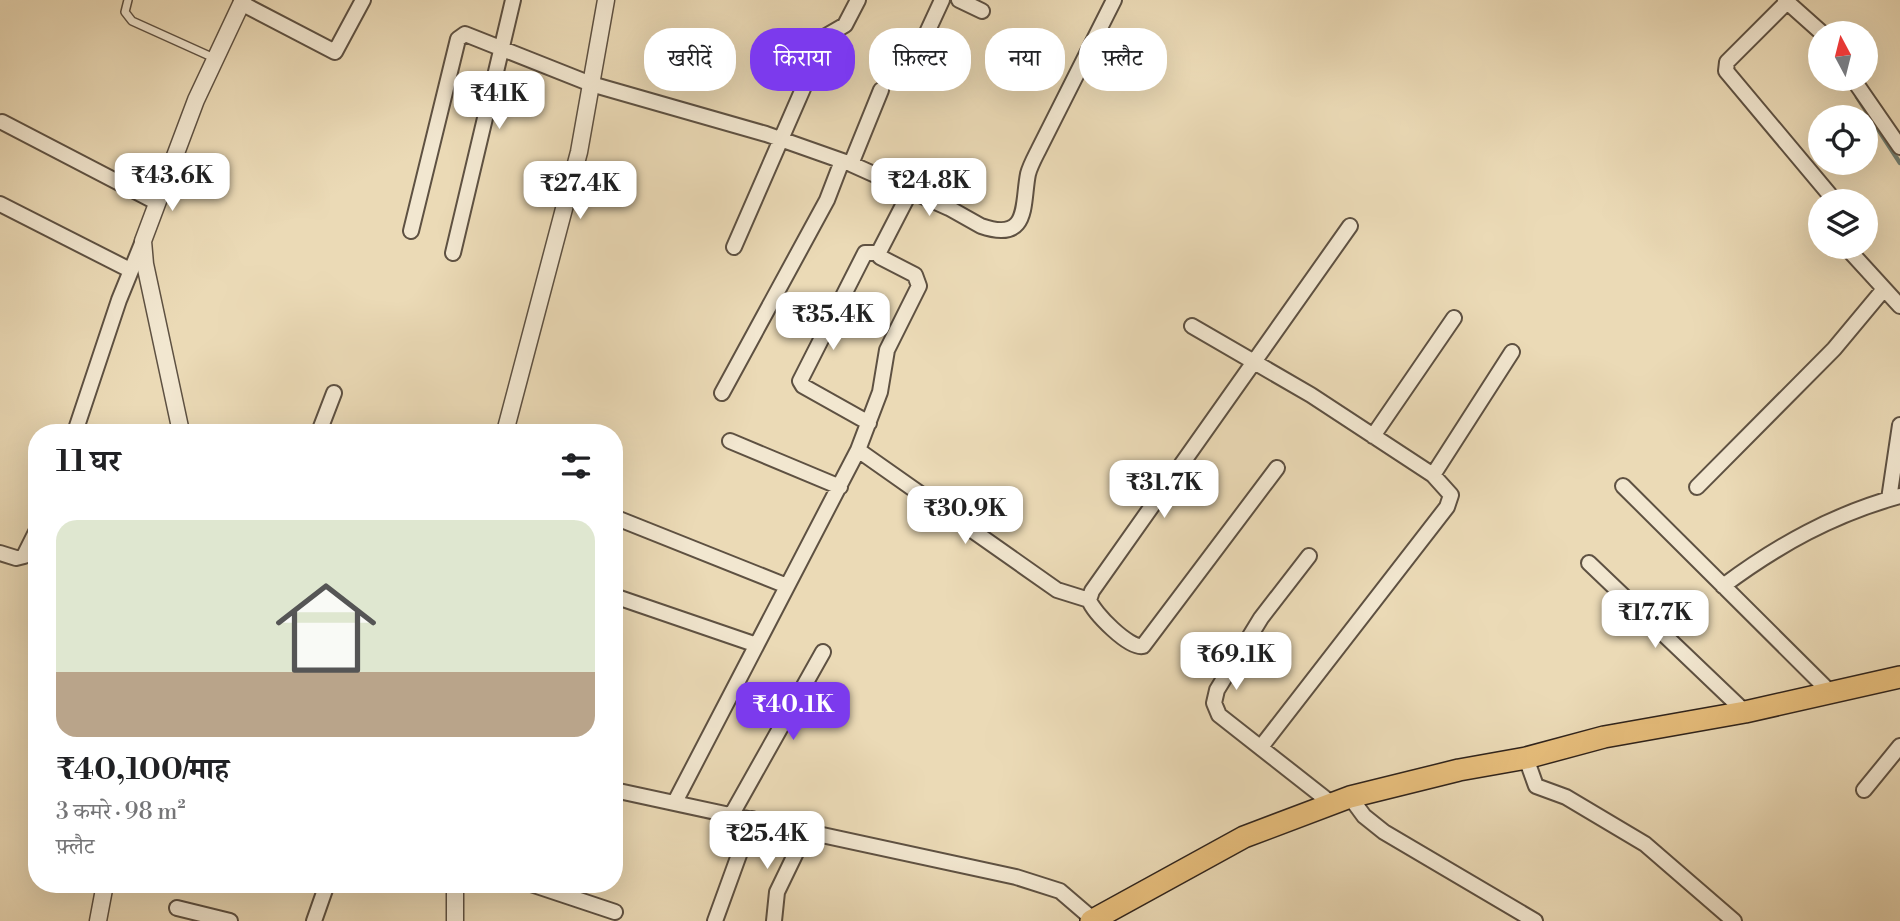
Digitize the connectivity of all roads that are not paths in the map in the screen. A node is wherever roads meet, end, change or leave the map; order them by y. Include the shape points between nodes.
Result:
1 (128, 0) edge
2 (363, 0) edge
3 (513, 0) edge
4 (607, 0) edge
5 (858, 0) edge
6 (942, 0) edge
7 (960, 0) edge
8 (1114, 0) edge
9 (242, 2) edge
10 (1783, 6) edge
11 (982, 12) dead end
12 (1808, 23) edge
13 (930, 28) edge
14 (501, 48) junction
15 (215, 58) junction
16 (592, 84) junction
17 (881, 91) edge
18 (1861, 91) edge
19 (2, 122) dead end
20 (783, 140) junction
21 (1900, 147) edge
22 (847, 163) junction
23 (1825, 189) edge
24 (911, 190) junction
25 (156, 202) junction
26 (0, 204) edge
27 (1350, 226) dead end
28 (411, 231) dead end
29 (143, 241) junction
30 (734, 247) dead end
31 (453, 253) dead end
32 (879, 253) junction
33 (1857, 259) edge
34 (130, 270) junction
35 (1884, 289) junction
36 (1900, 306) edge
37 (1454, 318) dead end
38 (1192, 326) dead end
39 (1512, 352) dead end
40 (1255, 362) junction
41 (334, 393) dead end
42 (722, 393) dead end
43 (869, 423) junction
44 (78, 424) edge
45 (179, 424) edge
46 (322, 424) edge
47 (507, 424) edge
48 (1900, 425) edge
49 (1373, 436) junction
50 (730, 441) dead end
51 (858, 450) junction
52 (1277, 468) dead end
53 (1433, 475) junction
54 (1623, 486) dead end
55 (840, 487) junction
56 (1697, 487) dead end
57 (1895, 497) edge
58 (623, 521) edge
59 (28, 548) edge
60 (0, 553) edge
61 (1309, 556) dead end
62 (1589, 563) dead end
63 (788, 586) junction
64 (1723, 586) junction
65 (623, 599) edge
66 (1088, 600) junction
67 (754, 643) junction
68 (823, 652) dead end
69 (1900, 677) edge
70 (1831, 693) junction
71 (1745, 712) junction
72 (1900, 746) edge
73 (1261, 747) junction
74 (1526, 758) junction
75 (1864, 790) dead end
76 (623, 792) edge
77 (1341, 800) junction
78 (675, 802) junction
79 (733, 814) junction
80 (752, 819) junction
81 (806, 832) junction
82 (103, 893) edge
83 (324, 893) edge
84 (456, 893) edge
85 (558, 893) edge
86 (177, 908) dead end
87 (615, 912) dead end
88 (1093, 920) edge
89 (98, 921) edge
90 (230, 921) edge
91 (314, 921) edge
92 (455, 921) edge
93 (715, 921) edge
94 (774, 921) edge
95 (1535, 921) edge
96 (1734, 921) edge

1 - 15 lane via 125,14 132,21
2 - 9 street via 335,52
3 - 14 street
4 - 16 street
5 - 20 street via 845,25 827,36
6 - 13 street
7 - 11 street
8 - 24 street via 1028,174 1026,209 1016,224 992,230
9 - 15 street
10 - 12 street
10 - 23 street via 1727,62 1726,71
14 - 16 street
14 - 28 street via 470,35 458,39
14 - 31 street
15 - 25 street
16 - 20 street
16 - 47 street via 579,152
17 - 22 street
18 - 21 street
19 - 25 street
20 - 22 street
20 - 30 street
22 - 24 street
22 - 42 street
24 - 32 street
25 - 29 street
26 - 34 street
27 - 40 street
29 - 34 street
29 - 45 street
32 - 43 street via 920,282 887,350
32 - 43 street via 865,253 800,381
33 - 35 street
34 - 44 street
35 - 36 street
35 - 56 street via 1833,349
37 - 49 street
38 - 40 street
39 - 53 street
40 - 49 street
40 - 66 street
41 - 46 street
43 - 51 street
48 - 57 street
49 - 53 street
50 - 55 street
51 - 55 street
51 - 66 street via 1057,590
52 - 66 street via 1143,646 1130,645
53 - 73 street via 1450,492 1450,503
54 - 64 street
55 - 63 street
57 - 64 street via 1789,540
58 - 63 street
59 - 60 street via 24,556 16,558
61 - 73 street via 1261,618 1215,697 1219,715
62 - 71 street
63 - 67 street
64 - 70 street
65 - 67 street
67 - 78 street
68 - 79 street
69 - 70 main road
70 - 71 main road
71 - 74 main road via 1604,737
72 - 75 street
73 - 77 street
74 - 77 main road
74 - 96 street via 1536,786 1563,795 1645,844
76 - 78 street
77 - 88 main road via 1244,837
77 - 95 street via 1384,832
78 - 79 street
79 - 80 street
80 - 81 street
80 - 93 street
81 - 88 street via 1050,887 1068,896
81 - 94 street via 777,892
82 - 89 street
83 - 91 street
84 - 92 street
85 - 87 street
86 - 90 street

